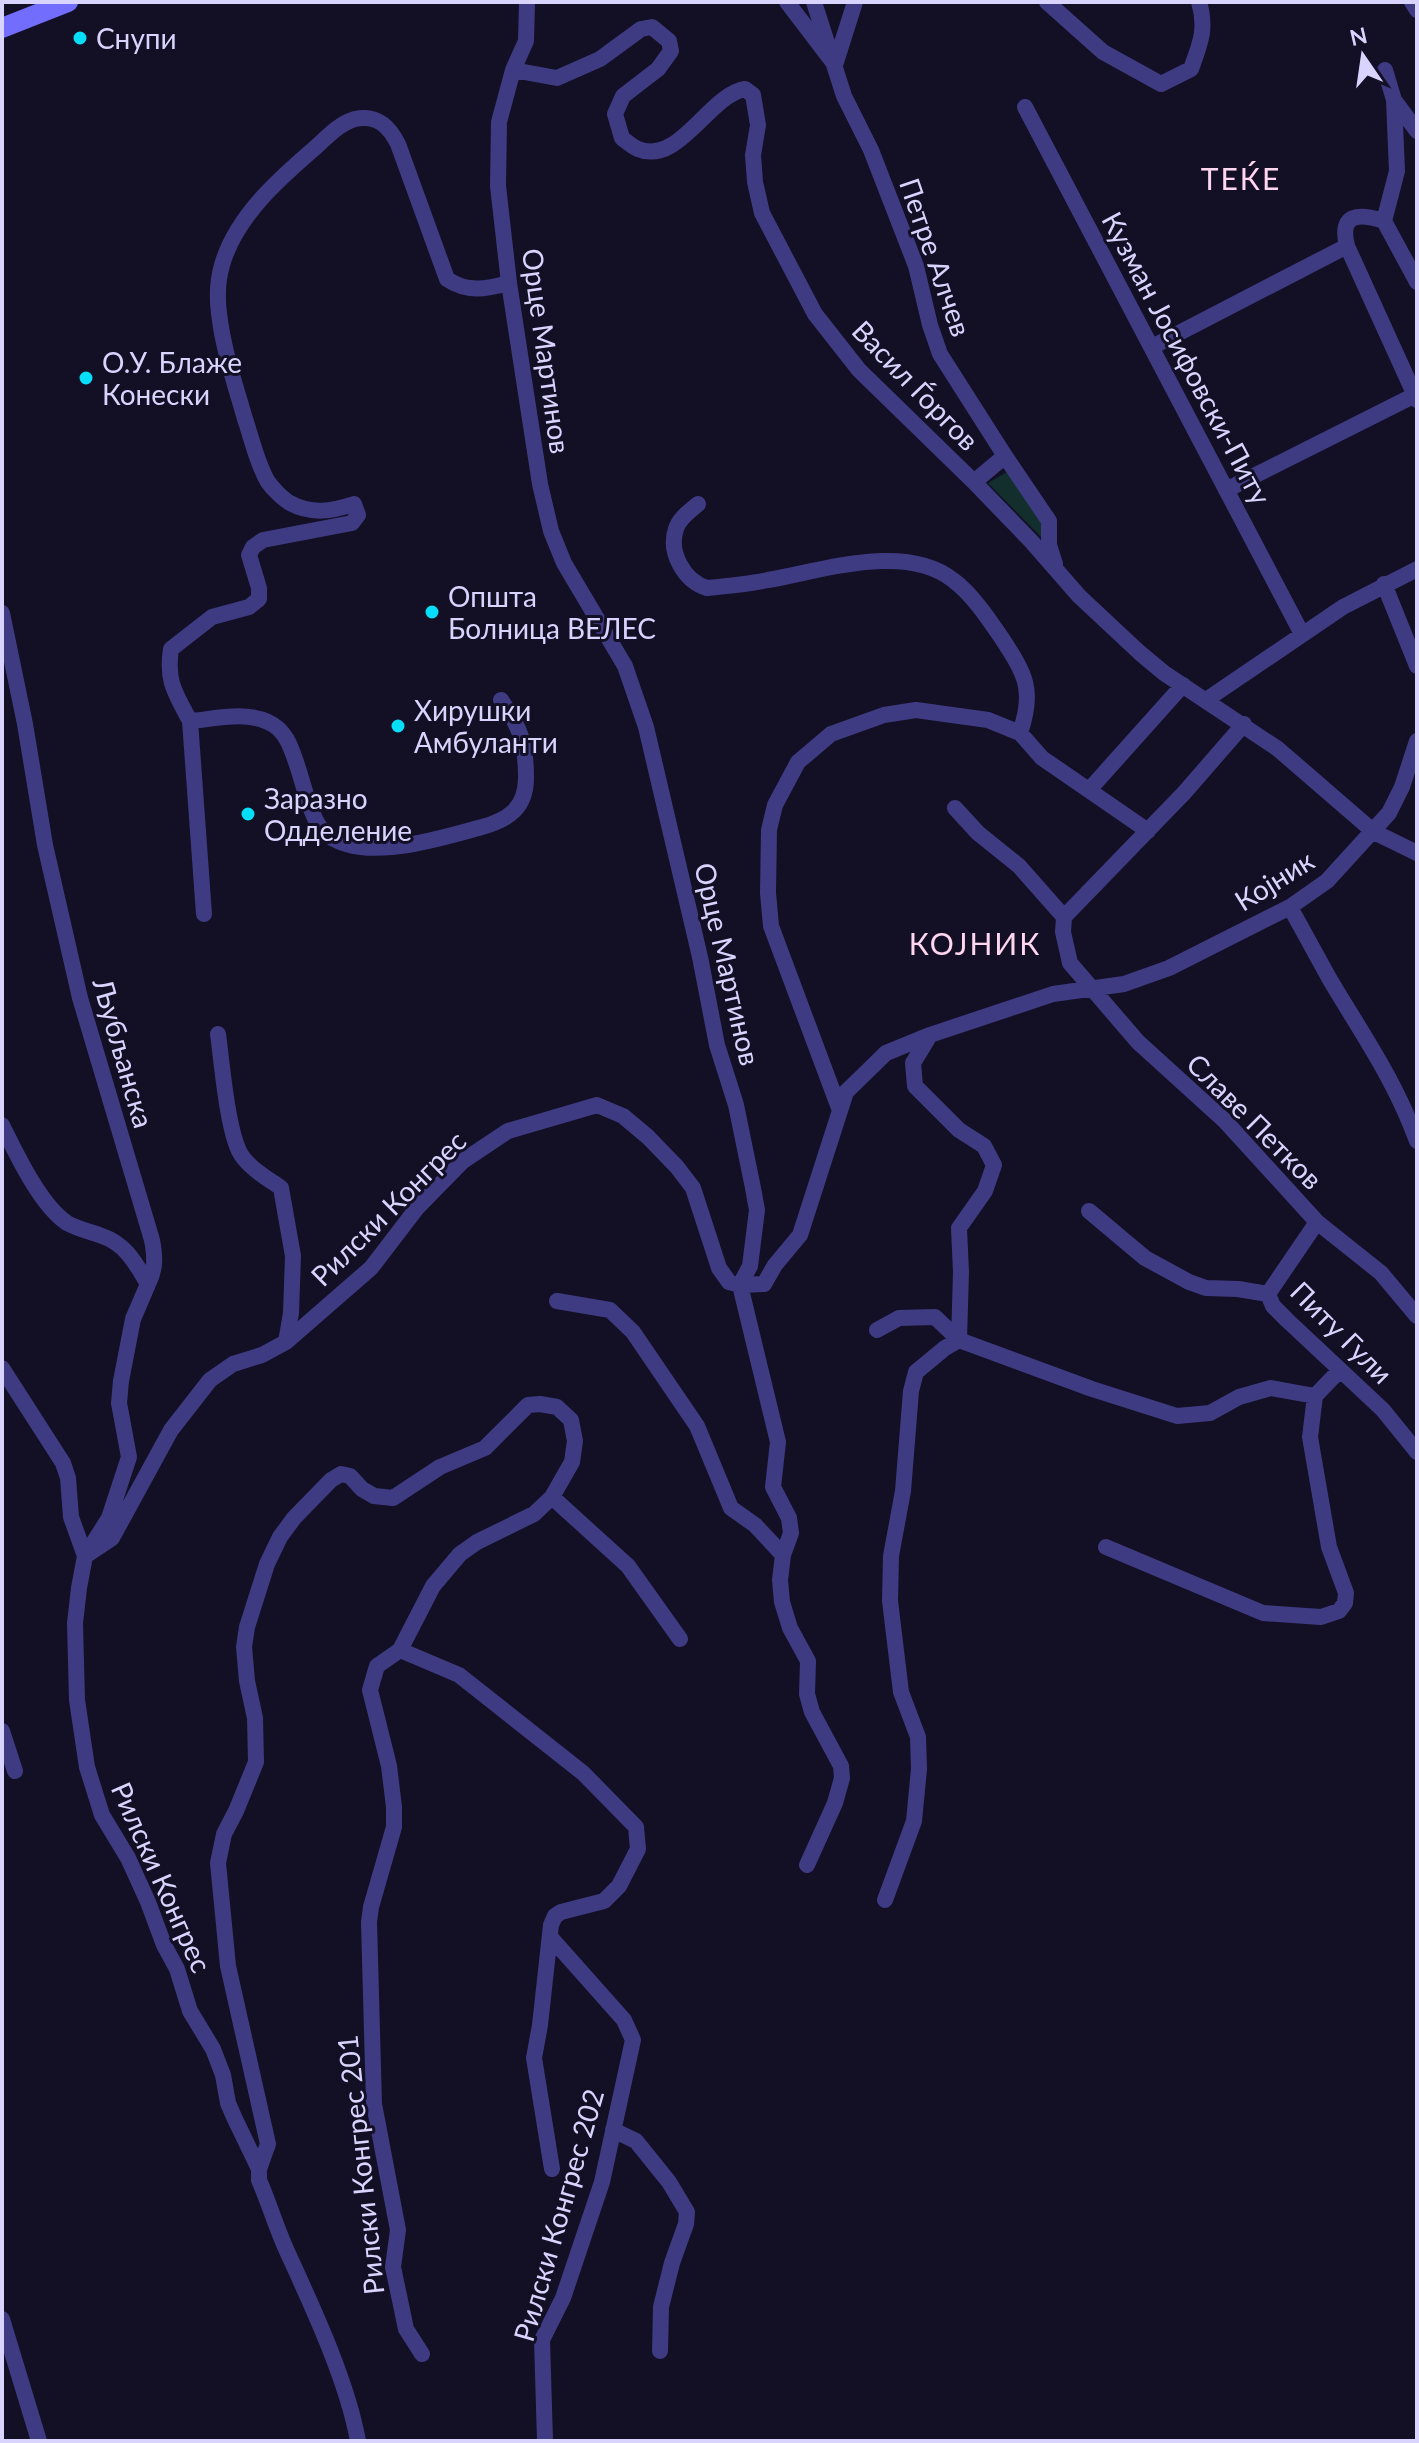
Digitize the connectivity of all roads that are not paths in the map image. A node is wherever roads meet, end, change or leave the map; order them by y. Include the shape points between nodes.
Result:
1 (68, 2) edge
2 (527, 2) edge
3 (787, 2) edge
4 (814, 2) edge
5 (855, 2) edge
6 (1047, 2) edge
7 (1199, 2) edge
8 (1412, 2) edge
9 (1417, 10) edge
10 (2, 28) edge
11 (835, 65) junction
12 (513, 70) junction
13 (1385, 70) dead end
14 (1394, 100) junction
15 (1025, 107) dead end
16 (1417, 131) edge
17 (1384, 221) junction
18 (1347, 246) junction
19 (1417, 282) edge
20 (509, 283) junction
21 (1152, 347) junction
22 (1416, 397) edge
23 (1005, 456) junction
24 (974, 482) junction
25 (1226, 490) junction
26 (698, 504) dead end
27 (1417, 569) edge
28 (1057, 571) junction
29 (1384, 584) junction
30 (2, 613) edge
31 (1302, 634) junction
32 (1417, 666) edge
33 (1183, 685) junction
34 (501, 700) dead end
35 (1206, 700) junction
36 (190, 721) junction
37 (1244, 724) junction
38 (1020, 733) junction
39 (1417, 741) edge
40 (1089, 790) junction
41 (955, 808) dead end
42 (1148, 831) junction
43 (1374, 832) junction
44 (1417, 853) edge
45 (1290, 907) junction
46 (204, 914) dead end
47 (1064, 917) junction
48 (1093, 988) junction
49 (218, 1034) dead end
50 (930, 1035) junction
51 (839, 1108) junction
52 (2, 1125) edge
53 (1417, 1141) edge
54 (1089, 1211) dead end
55 (1317, 1222) junction
56 (148, 1284) junction
57 (740, 1285) junction
58 (1268, 1294) junction
59 (557, 1301) dead end
60 (1417, 1316) edge
61 (877, 1330) dead end
62 (959, 1340) junction
63 (286, 1342) junction
64 (2, 1368) edge
65 (1340, 1370) junction
66 (1315, 1396) junction
67 (1417, 1452) edge
68 (552, 1497) junction
69 (1106, 1547) dead end
70 (783, 1555) junction
71 (85, 1556) junction
72 (680, 1639) dead end
73 (400, 1650) junction
74 (2, 1731) edge
75 (15, 1771) dead end
76 (807, 1865) dead end
77 (885, 1900) dead end
78 (552, 1939) junction
79 (613, 2130) junction
80 (259, 2169) junction
81 (552, 2169) dead end
82 (2, 2319) edge
83 (660, 2351) dead end
84 (422, 2354) dead end
85 (39, 2441) edge
86 (358, 2441) edge
87 (545, 2441) edge

1 - 10 main road
2 - 12 street via 526,41
3 - 11 street, Петре Алчев
4 - 11 street, Петре Алчев
5 - 11 street
6 - 7 street via 1103,52 1161,84 1191,69 1205,21
8 - 9 street
11 - 23 street, Петре Алчев via 916,266 940,354
12 - 20 street, Орце Мартинов via 499,122 498,186
12 - 24 street, Васил Ѓоргов via 557,78 652,27 669,41 671,51 658,69 623,96 615,114 622,138 653,152 674,144 735,91 745,89 753,95 758,125 755,182 762,213 815,314 859,370
13 - 14 street
14 - 16 street
14 - 17 street via 1397,171
15 - 21 street, Кузман Јосифовски-Питу
17 - 18 street via 1362,216 1348,221 1343,233
17 - 19 street
18 - 21 street
18 - 22 street
20 - 36 street via 478,290 457,287 447,279 398,144 390,128 371,119 339,127 278,179 239,229 222,265 218,311 227,360 259,461 269,483 288,502 329,512 354,504 358,515 352,523 263,540 253,547 249,555 259,599 212,617 171,649 168,670 174,693
20 - 57 street, Орце Мартинов via 551,531 636,693 717,1045 736,1105 757,1210 750,1266
21 - 25 street, Кузман Јосифовски-Питу
22 - 25 street
23 - 24 street
23 - 28 street, Петре Алчев via 1049,521
24 - 28 street, Васил Ѓоргов
25 - 31 street, Кузман Јосифовски-Питу
26 - 38 street via 680,520 674,545 678,562 698,586 881,562 925,566 953,579 1024,674 1027,689
27 - 29 street
28 - 33 street, Васил Ѓоргов via 1140,653
29 - 31 street
29 - 32 street
30 - 56 street, Љубљанска via 80,998 152,1240 155,1258
31 - 35 street
33 - 35 street, Васил Ѓоргов
33 - 40 street
34 - 36 street via 519,727 526,753 526,789 516,809 503,821 379,849 344,844 322,831 289,741 280,730 244,716
35 - 37 street, Васил Ѓоргов
36 - 46 street
37 - 42 street
37 - 43 street, Васил Ѓоргов
38 - 40 street via 1042,758
38 - 51 street via 953,714 916,710 884,715 831,734 798,762 775,805 769,830 771,926
39 - 43 street, Којник via 1402,787
40 - 42 street
41 - 47 street via 1019,866
42 - 47 street
43 - 44 street, Васил Ѓоргов
43 - 45 street, Којник via 1327,881
45 - 48 street, Којник via 1169,968 1124,984
45 - 53 street via 1369,1040
47 - 48 street, Славе Петков via 1070,963
48 - 50 street via 1053,994
48 - 55 street, Славе Петков via 1138,1042 1225,1121
49 - 63 street via 240,1152 281,1188 293,1256
50 - 51 street via 886,1053 855,1081
50 - 62 street via 913,1063 915,1086 959,1130 984,1146 994,1165 985,1191 959,1228
51 - 57 street via 800,1235 764,1284
52 - 56 street via 41,1194 65,1222 126,1250
54 - 58 street, Питу Гули via 1145,1258 1189,1282
55 - 58 street
55 - 60 street, Славе Петков via 1381,1273
56 - 71 street, Љубљанска via 133,1319 121,1381 119,1403 129,1457 109,1518
57 - 63 street, Рилски Конгрес via 729,1282 719,1268 693,1188 677,1167 623,1116 597,1105 508,1131 463,1161 417,1208 371,1268
57 - 70 street via 778,1442 773,1487 791,1533
58 - 65 street, Питу Гули via 1273,1306
59 - 70 street via 610,1310 622,1319 688,1409 731,1508
61 - 62 street via 899,1318 935,1317
62 - 66 street via 1177,1416 1210,1413 1271,1388
62 - 77 street via 916,1372 911,1391 890,1601 901,1692 918,1737 919,1769 914,1821
63 - 71 street, Рилски Конгрес via 233,1364 210,1380 171,1430 112,1538
64 - 71 street via 63,1463 71,1517
65 - 66 street
65 - 67 street, Питу Гули
66 - 69 street via 1310,1437 1329,1547 1346,1593 1339,1611 1321,1617 1263,1613
68 - 72 street via 628,1566
68 - 73 street, Рилски Конгрес 201 via 534,1514 460,1554 433,1586
68 - 80 street via 572,1462 571,1420 557,1407 528,1405 485,1448 393,1498 374,1496 350,1476 331,1480 294,1518 267,1564 244,1647 256,1762 224,1834 218,1863 228,1966 268,2144
70 - 76 street via 780,1590 785,1614 808,1661 807,1694 842,1778
71 - 80 street, Рилски Конгрес via 75,1623 77,1700 94,1793 148,1902 190,2011 213,2049 228,2103
73 - 78 street, Рилски Конгрес 202 via 459,1675 583,1773 636,1827 638,1849 619,1886 604,1901 555,1916
73 - 84 street, Рилски Конгрес 201 via 377,1666 370,1690 394,1807 394,1827 369,1922 372,2068 374,2104 397,2214 394,2276 406,2329
74 - 75 street
78 - 79 street, Рилски Конгрес 202 via 630,2032 631,2053
78 - 81 street, Рилски Конгрес 202 via 534,2058
79 - 83 street via 636,2141 687,2212 661,2307
79 - 87 street, Рилски Конгрес 202 via 569,2282 542,2340
80 - 86 street, Рилски Конгрес
82 - 85 street

